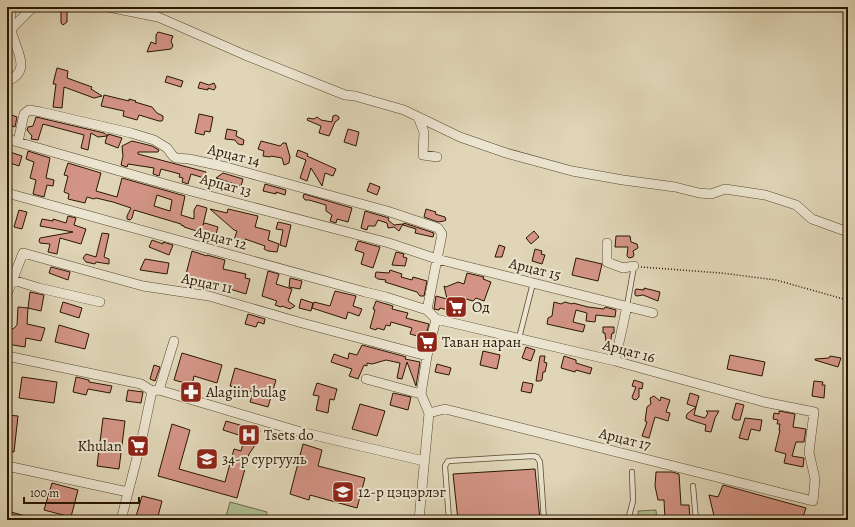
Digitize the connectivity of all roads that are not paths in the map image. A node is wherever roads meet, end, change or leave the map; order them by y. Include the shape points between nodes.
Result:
1 (10, 7) edge
2 (33, 7) edge
3 (108, 7) edge
4 (11, 29) junction
5 (7, 81) edge
6 (418, 117) junction
7 (7, 139) edge
8 (18, 142) junction
9 (437, 157) dead end
10 (7, 194) edge
11 (848, 232) edge
12 (607, 243) dead end
13 (437, 258) junction
14 (634, 266) joint
15 (13, 280) junction
16 (532, 283) junction
17 (7, 294) edge
18 (100, 302) dead end
19 (627, 306) junction
20 (427, 310) junction
21 (653, 314) dead end
22 (436, 319) junction
23 (519, 338) junction
24 (174, 341) dead end
25 (7, 356) edge
26 (427, 356) junction
27 (615, 361) junction
28 (366, 379) dead end
29 (156, 391) junction
30 (421, 394) junction
31 (429, 413) junction
32 (424, 461) junction
33 (7, 466) edge
34 (632, 472) dead end
35 (693, 486) dead end
36 (128, 492) junction
37 (814, 500) joint
38 (121, 520) edge
39 (419, 520) edge
40 (449, 520) edge
41 (544, 520) edge
42 (628, 520) edge
43 (696, 520) edge

1 - 4 street
2 - 4 street
3 - 6 street via 158,17 345,95 392,106
4 - 5 street via 22,64 19,73
6 - 9 street via 424,132 423,155
6 - 11 street via 460,137 572,171 699,193 711,194 725,189 764,195 796,205 812,219
7 - 8 street, Арцат 13
8 - 13 street, Арцат 13
8 - 13 street, Арцат 14 via 24,114 29,110 131,133 154,140 167,148 176,158 226,167 431,225 438,228 442,234
10 - 20 street, Арцат 12
12 - 14 street via 607,262 623,268
13 - 16 street, Арцат 15
13 - 20 street
14 - 19 lane
15 - 17 street, Арцат 11
15 - 18 street
15 - 26 street, Арцат 11 via 23,253 143,286 209,296
16 - 19 street, Арцат 15
16 - 23 lane
19 - 21 street, Арцат 15
19 - 27 street
20 - 22 street
22 - 23 street, Арцат 16
22 - 26 street
23 - 27 street, Арцат 16
24 - 29 street
25 - 29 street via 142,384
26 - 30 street
27 - 37 street, Арцат 16 via 764,402 814,412 809,452 814,479
28 - 30 street
29 - 32 street via 301,432
29 - 36 street
30 - 31 street
31 - 32 street
31 - 37 street, Арцат 17 via 445,409
32 - 39 street
33 - 36 street
34 - 42 lane via 633,501
35 - 43 lane
36 - 38 street
40 - 41 lane via 446,466 448,461 533,456 540,462

